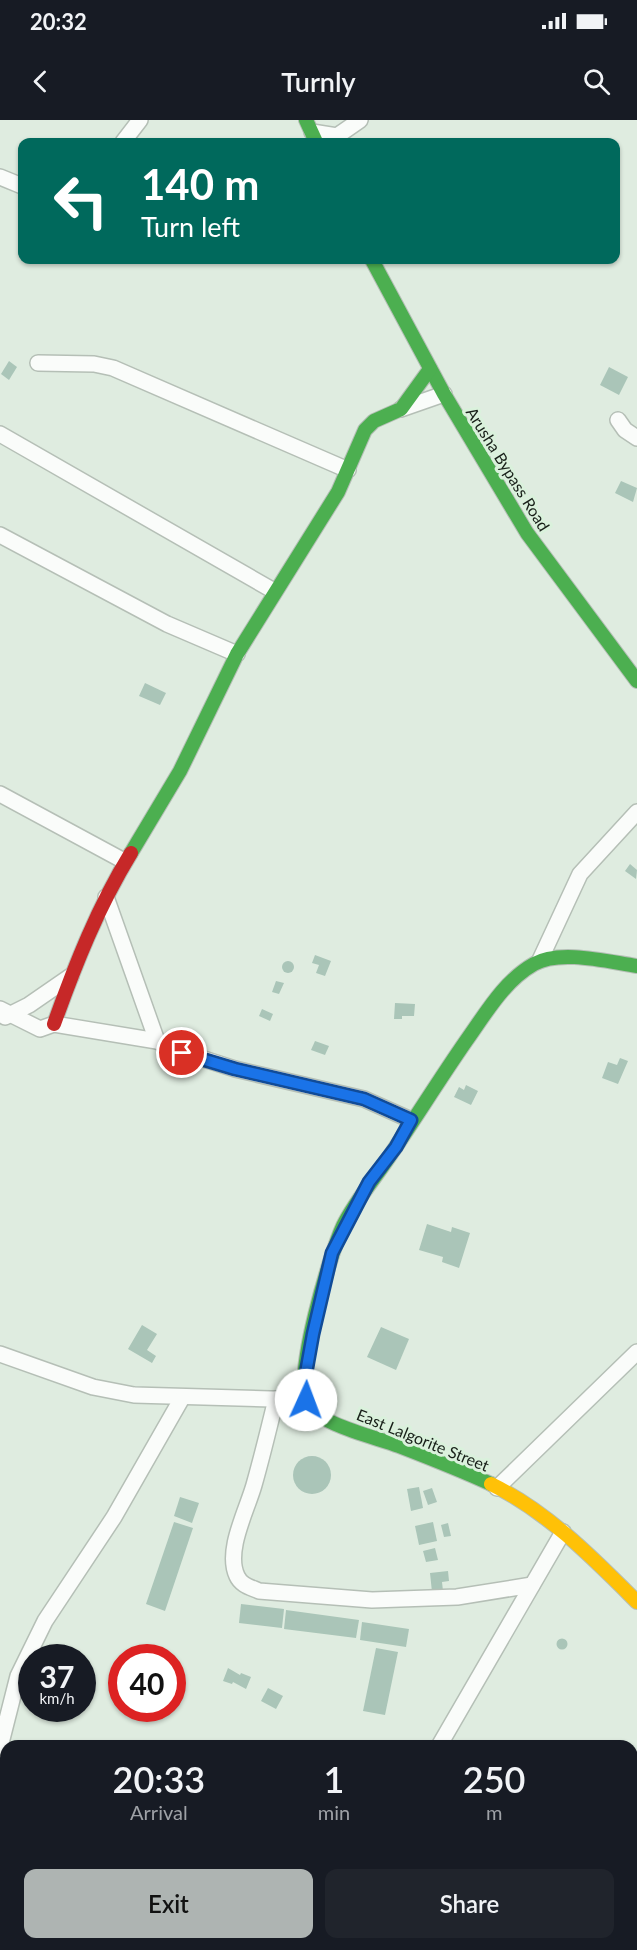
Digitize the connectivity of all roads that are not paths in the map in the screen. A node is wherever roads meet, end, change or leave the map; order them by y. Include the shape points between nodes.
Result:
1 (140, 120) edge
2 (357, 121) edge
3 (311, 132) edge
4 (126, 138) edge
5 (332, 138) edge
6 (336, 138) edge
7 (0, 177) edge
8 (18, 184) edge
9 (374, 264) edge
10 (38, 363) dead end
11 (430, 369) junction
12 (444, 394) junction
13 (400, 409) junction
14 (618, 420) dead end
15 (0, 434) edge
16 (637, 438) edge
17 (348, 470) junction
18 (0, 535) edge
19 (274, 591) junction
20 (237, 654) junction
21 (637, 681) edge
22 (0, 795) edge
23 (637, 812) edge
24 (124, 861) junction
25 (106, 897) junction
26 (540, 960) junction
27 (637, 966) edge
28 (71, 976) junction
29 (3, 1014) edge
30 (54, 1024) junction
31 (157, 1041) junction
32 (411, 1120) junction
33 (637, 1352) edge
34 (0, 1354) edge
35 (182, 1398) junction
36 (276, 1399) junction
37 (306, 1400) junction
38 (497, 1488) junction
39 (563, 1532) junction
40 (532, 1585) junction
41 (637, 1602) edge
42 (2, 1740) edge
43 (443, 1740) edge

1 - 4 street
2 - 6 street
3 - 5 street
7 - 8 street
9 - 11 street, Arusha Bypass Road
10 - 17 street via 113,368
11 - 12 street, Arusha Bypass Road
11 - 13 street
12 - 13 street
12 - 21 street, Arusha Bypass Road via 526,533
13 - 17 street via 385,414 365,430
14 - 16 street
15 - 19 street
17 - 19 street
18 - 20 street via 167,624
19 - 20 street
20 - 24 street via 180,771
22 - 24 street
23 - 26 street via 580,874
24 - 25 street
25 - 28 street
25 - 31 street
26 - 27 street via 573,958
26 - 32 street via 505,987
28 - 29 street via 29,1005
28 - 30 street
29 - 30 street via 40,1029
30 - 31 street
31 - 32 street via 235,1069 364,1099
32 - 37 street via 369,1182 332,1253 304,1384
33 - 38 street
34 - 35 street via 93,1387
35 - 36 street
35 - 42 street via 114,1517 45,1622 18,1676
36 - 37 street
36 - 40 street via 235,1545 233,1562 244,1585 259,1591 372,1600 457,1597
37 - 38 street, East Lalgorite Street via 324,1418
38 - 39 street, East Lalgorite Street
39 - 40 street
39 - 41 street, East Lalgorite Street
40 - 43 street

